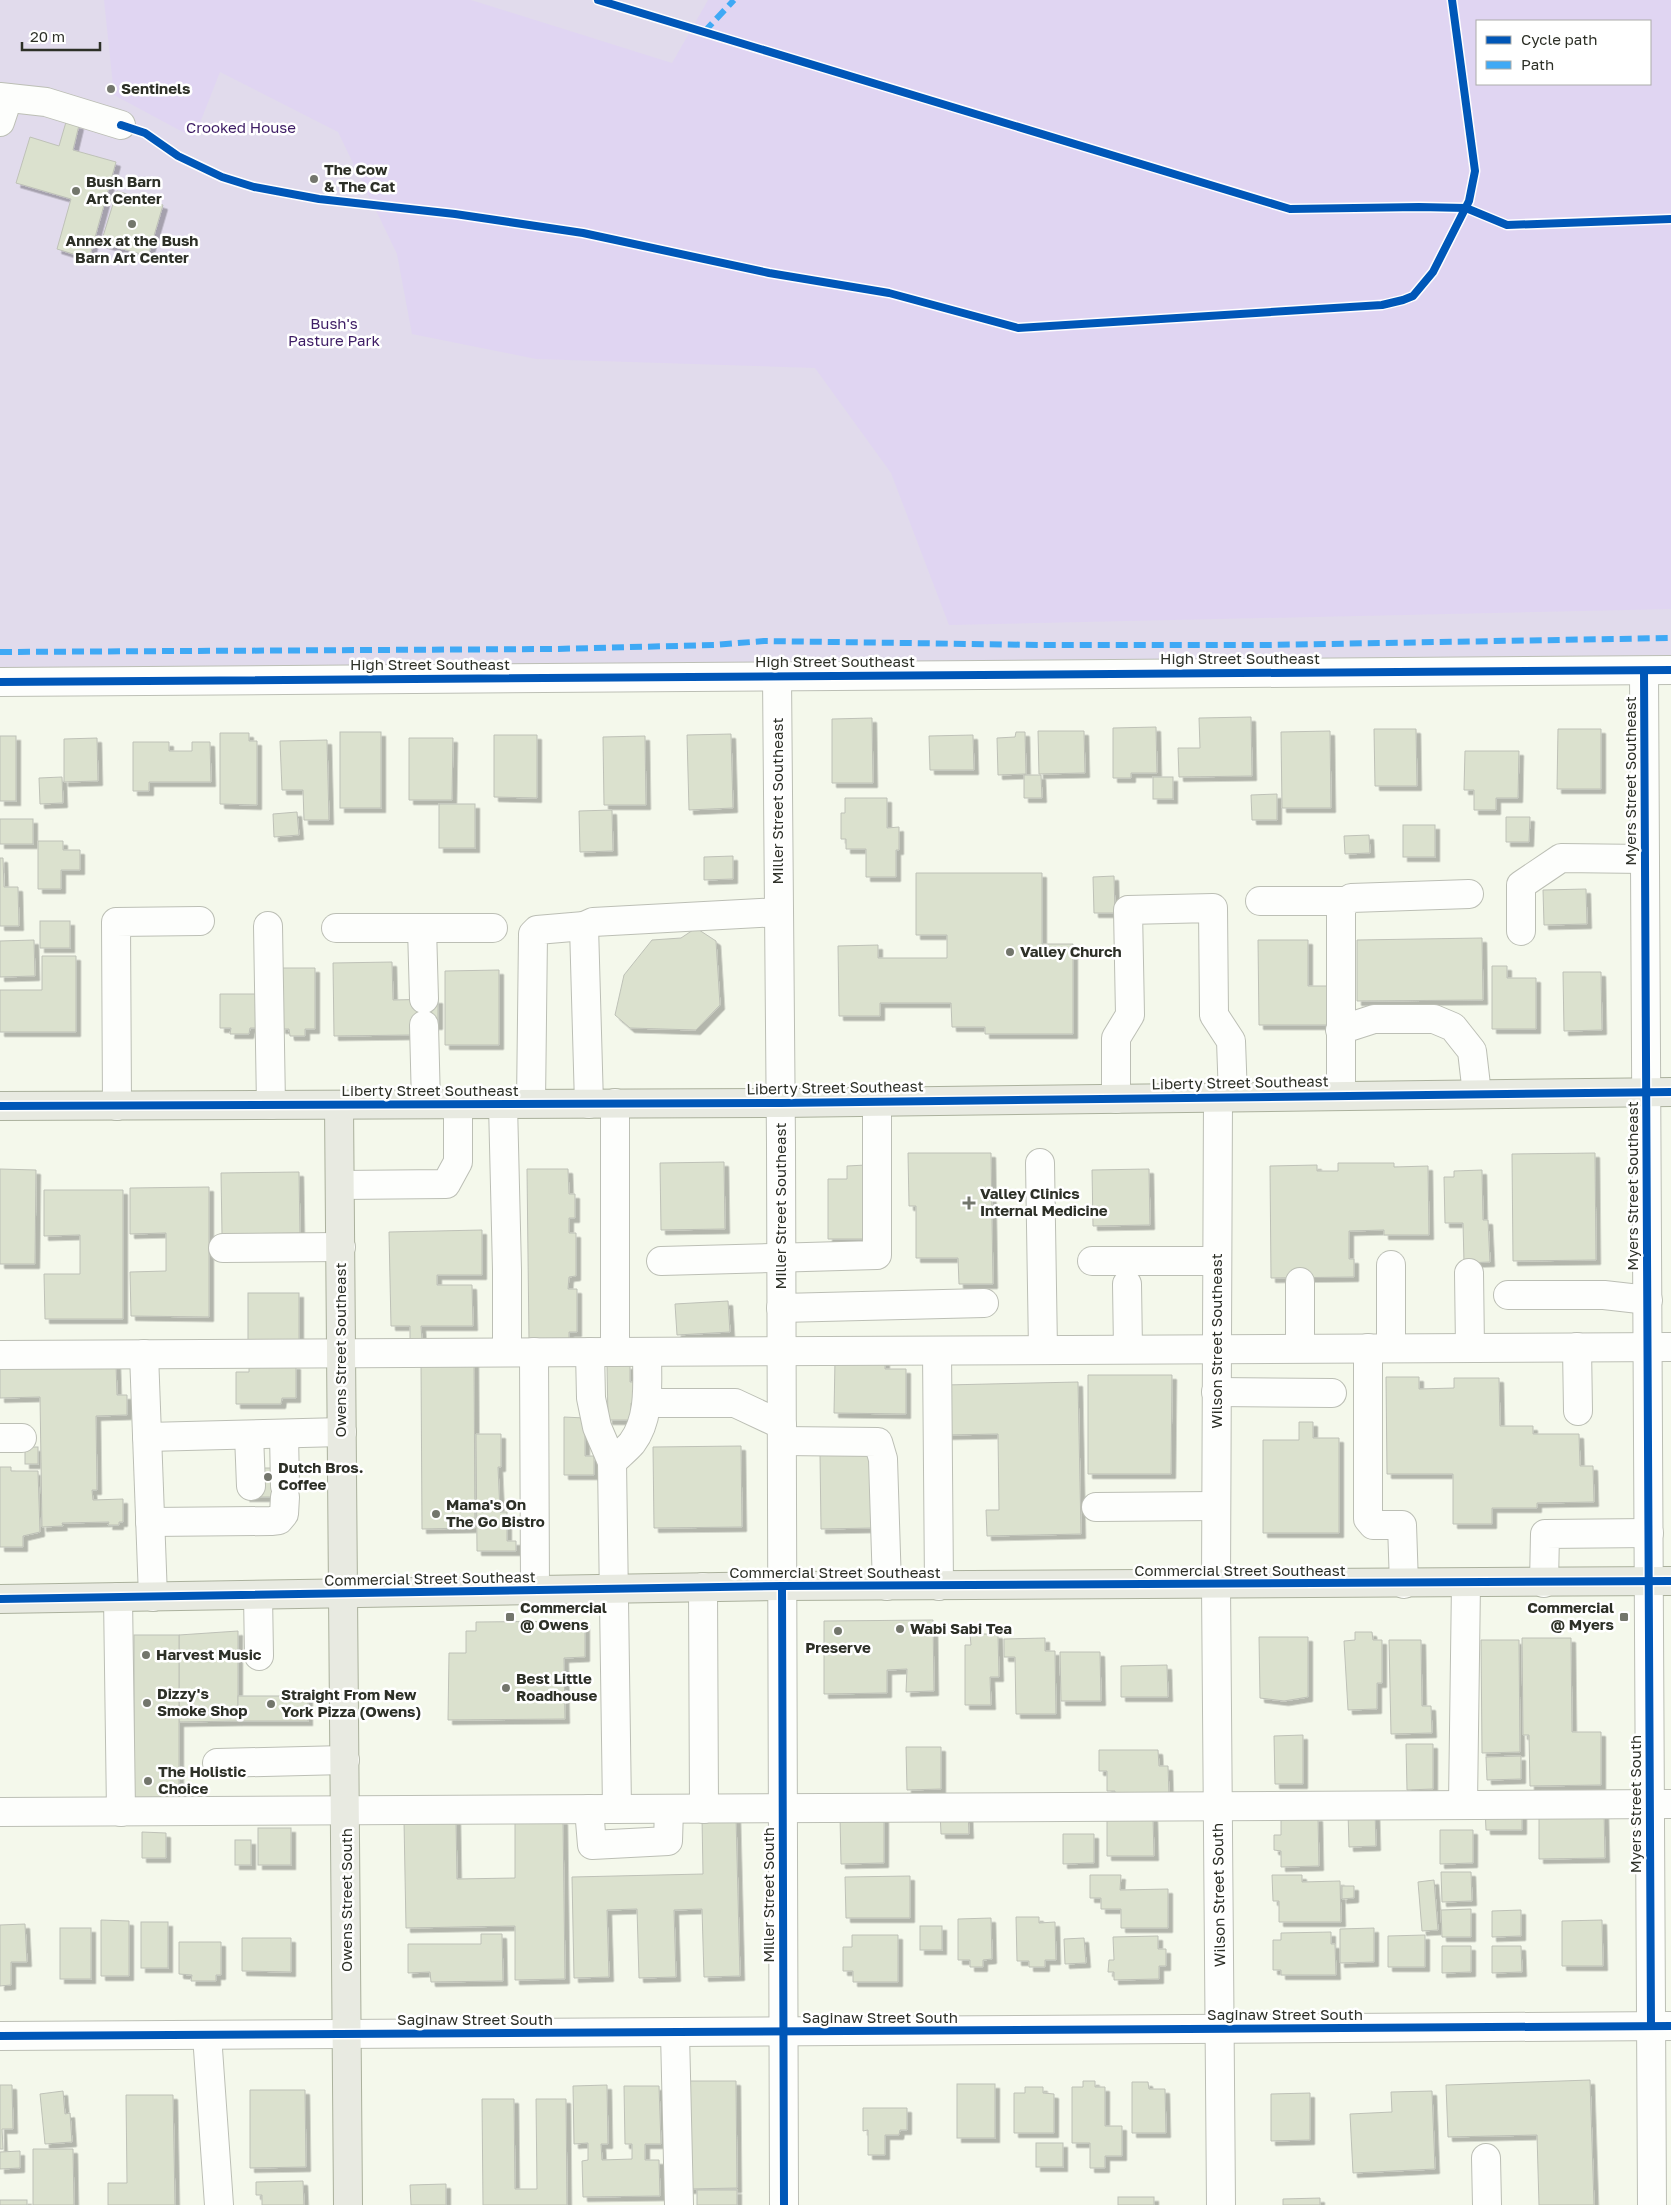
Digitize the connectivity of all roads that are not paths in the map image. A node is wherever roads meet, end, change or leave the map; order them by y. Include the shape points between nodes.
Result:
1 (3, 105) edge
2 (121, 125) dead end
3 (1644, 670) junction
4 (1671, 670) edge
5 (777, 676) junction
6 (0, 682) edge
7 (1645, 859) junction
8 (1469, 894) dead end
9 (1260, 901) dead end
10 (1344, 901) junction
11 (779, 912) junction
12 (200, 921) dead end
13 (268, 926) dead end
14 (584, 926) junction
15 (336, 928) dead end
16 (422, 928) junction
17 (493, 928) dead end
18 (1521, 931) dead end
19 (1340, 1030) junction
20 (1659, 1092) edge
21 (1477, 1094) junction
22 (1341, 1096) junction
23 (1225, 1098) junction
24 (1116, 1099) junction
25 (877, 1102) junction
26 (602, 1103) junction
27 (781, 1103) junction
28 (426, 1104) junction
29 (458, 1104) junction
30 (502, 1104) junction
31 (532, 1104) junction
32 (271, 1105) junction
33 (339, 1105) junction
34 (0, 1106) edge
35 (117, 1106) junction
36 (1040, 1163) dead end
37 (340, 1185) junction
38 (341, 1247) junction
39 (1659, 1247) edge
40 (224, 1248) dead end
41 (781, 1259) junction
42 (1092, 1260) dead end
43 (661, 1261) dead end
44 (1217, 1261) junction
45 (1391, 1264) dead end
46 (1469, 1273) dead end
47 (1300, 1282) dead end
48 (1127, 1284) dead end
49 (1508, 1295) dead end
50 (1648, 1300) junction
51 (984, 1303) dead end
52 (781, 1308) junction
53 (1659, 1347) edge
54 (1216, 1348) junction
55 (1300, 1348) junction
56 (1380, 1348) junction
57 (1470, 1348) junction
58 (1578, 1348) junction
59 (1128, 1349) junction
60 (1043, 1350) junction
61 (937, 1351) junction
62 (507, 1352) junction
63 (534, 1352) junction
64 (603, 1352) junction
65 (646, 1352) junction
66 (782, 1352) junction
67 (341, 1353) junction
68 (144, 1354) junction
69 (0, 1355) edge
70 (1216, 1392) junction
71 (1332, 1393) dead end
72 (659, 1403) dead end
73 (1578, 1411) dead end
74 (342, 1432) junction
75 (782, 1433) junction
76 (284, 1434) junction
77 (249, 1435) junction
78 (147, 1438) junction
79 (612, 1462) junction
80 (251, 1502) junction
81 (1216, 1506) junction
82 (1096, 1507) dead end
83 (150, 1522) junction
84 (1649, 1533) junction
85 (1660, 1582) edge
86 (1466, 1583) junction
87 (1544, 1583) junction
88 (1404, 1584) junction
89 (1216, 1585) junction
90 (782, 1586) junction
91 (887, 1586) junction
92 (939, 1586) junction
93 (703, 1587) junction
94 (612, 1589) junction
95 (535, 1591) junction
96 (344, 1594) junction
97 (258, 1595) junction
98 (153, 1596) junction
99 (118, 1597) junction
100 (0, 1598) edge
101 (259, 1656) dead end
102 (345, 1760) junction
103 (217, 1763) dead end
104 (1463, 1804) junction
105 (1660, 1804) edge
106 (1218, 1806) junction
107 (589, 1809) junction
108 (617, 1809) junction
109 (669, 1809) junction
110 (704, 1809) junction
111 (782, 1809) junction
112 (346, 1811) junction
113 (0, 1812) edge
114 (121, 1812) junction
115 (1661, 2026) edge
116 (1220, 2029) junction
117 (782, 2032) junction
118 (675, 2033) junction
119 (207, 2035) junction
120 (348, 2035) junction
121 (0, 2036) edge
122 (1486, 2158) dead end
123 (219, 2205) edge
124 (348, 2205) edge
125 (679, 2205) edge
126 (784, 2205) edge
127 (1221, 2205) edge
128 (1487, 2205) edge
129 (1652, 2205) edge

1 - 2 street via 46,102
3 - 4 street, High Street Southeast
3 - 5 street, High Street Southeast
3 - 7 street, Myers Street Southeast
5 - 6 street, High Street Southeast
5 - 11 street, Miller Street Southeast
7 - 18 street via 1561,858 1521,885
7 - 20 street, Myers Street Southeast
8 - 10 street via 1351,898
9 - 10 street
10 - 19 street via 1341,906
11 - 14 street via 593,922
11 - 27 street, Miller Street Southeast
12 - 35 street via 116,922
13 - 32 street
14 - 26 street
14 - 31 street via 537,930 533,934
15 - 16 street
16 - 17 street
16 - 28 street
19 - 21 street via 1374,1019 1434,1019 1453,1027 1472,1052
19 - 22 street
20 - 21 main road, Liberty Street Southeast
20 - 39 street, Myers Street Southeast
21 - 22 main road, Liberty Street Southeast
22 - 23 main road, Liberty Street Southeast
23 - 24 main road, Liberty Street Southeast
23 - 24 street, Wilson Street Southeast via 1231,1041 1214,1015 1213,908 1204,908 1128,910 1130,1015 1116,1038
23 - 44 street, Wilson Street Southeast
24 - 25 main road, Liberty Street Southeast
25 - 27 main road, Liberty Street Southeast
25 - 41 street via 877,1255
26 - 27 main road, Liberty Street Southeast
26 - 31 main road, Liberty Street Southeast
26 - 64 street
27 - 41 street, Miller Street Southeast
28 - 29 main road, Liberty Street Southeast
28 - 33 main road, Liberty Street Southeast
29 - 30 main road, Liberty Street Southeast
29 - 37 street via 458,1162 446,1184
30 - 31 main road, Liberty Street Southeast
30 - 62 street
32 - 33 main road, Liberty Street Southeast
32 - 35 main road, Liberty Street Southeast
33 - 37 main road, Owens Street Southeast
34 - 35 main road, Liberty Street Southeast
36 - 60 street
37 - 38 main road, Owens Street Southeast
38 - 40 street
38 - 67 main road, Owens Street Southeast
39 - 50 street, Myers Street Southeast
41 - 43 street
41 - 52 street, Miller Street Southeast
42 - 44 street
44 - 54 street, Wilson Street Southeast
45 - 56 street
46 - 57 street
47 - 55 street
48 - 59 street
49 - 50 street via 1604,1295
50 - 53 street, Myers Street Southeast
51 - 52 street
52 - 66 street, Miller Street Southeast
53 - 58 street
53 - 84 street, Myers Street Southeast
54 - 55 street
54 - 59 street
54 - 70 street, Wilson Street Southeast
55 - 56 street
56 - 57 street
56 - 88 street via 1368,1519 1373,1525 1402,1525
57 - 58 street
58 - 73 street
59 - 60 street
60 - 61 street
61 - 66 street
61 - 92 street
62 - 63 street
62 - 67 street
63 - 64 street
63 - 95 street
64 - 65 street
64 - 79 street via 592,1398 597,1427
65 - 66 street
65 - 79 street via 647,1405 632,1443
66 - 75 street, Miller Street Southeast
67 - 68 street
67 - 74 main road, Owens Street Southeast
68 - 69 street
68 - 78 street
70 - 71 street
70 - 81 street, Wilson Street Southeast
72 - 75 street via 735,1403
74 - 76 street
74 - 96 main road, Owens Street Southeast
75 - 90 street, Miller Street Southeast
75 - 91 street via 878,1442 883,1459
76 - 77 street
76 - 80 street via 284,1514 279,1520
77 - 78 street
77 - 80 street
78 - 83 street
79 - 94 street
80 - 83 street
81 - 82 street
81 - 89 street, Wilson Street Southeast
83 - 98 street
84 - 85 street, Myers Street Southeast
84 - 87 street via 1545,1534
85 - 87 main road, Commercial Street Southeast
85 - 105 street, Myers Street South
86 - 87 main road, Commercial Street Southeast
86 - 88 main road, Commercial Street Southeast
86 - 104 street
88 - 89 main road, Commercial Street Southeast
89 - 92 main road, Commercial Street Southeast
89 - 106 street, Wilson Street South
90 - 91 main road, Commercial Street Southeast
90 - 93 main road, Commercial Street Southeast
90 - 111 street, Miller Street South
91 - 92 main road, Commercial Street Southeast
93 - 94 main road, Commercial Street Southeast
93 - 110 street
94 - 95 main road, Commercial Street Southeast
94 - 108 street
95 - 96 main road, Commercial Street Southeast
96 - 97 main road, Commercial Street Southeast
96 - 102 main road, Owens Street South
97 - 98 main road, Commercial Street Southeast
97 - 101 street
98 - 99 main road, Commercial Street Southeast
99 - 100 main road, Commercial Street Southeast
99 - 114 street
102 - 103 street
102 - 112 main road, Owens Street South
104 - 105 street
104 - 106 street
105 - 115 street, Myers Street South
106 - 111 street
106 - 116 street, Wilson Street South
107 - 108 street
107 - 109 street via 592,1845 668,1841
107 - 112 street
108 - 109 street
109 - 110 street
110 - 111 street
111 - 117 street, Miller Street South
112 - 114 street
112 - 120 main road, Owens Street South
113 - 114 street
115 - 116 street, Saginaw Street South
115 - 129 street, Myers Street South
116 - 117 street, Saginaw Street South
116 - 127 street, Wilson Street South
117 - 118 street, Saginaw Street South
117 - 126 street, Miller Street South
118 - 120 street, Saginaw Street South
118 - 125 street
119 - 120 street, Saginaw Street South
119 - 121 street, Saginaw Street South
119 - 123 street
120 - 124 main road, Owens Street South
122 - 128 street

